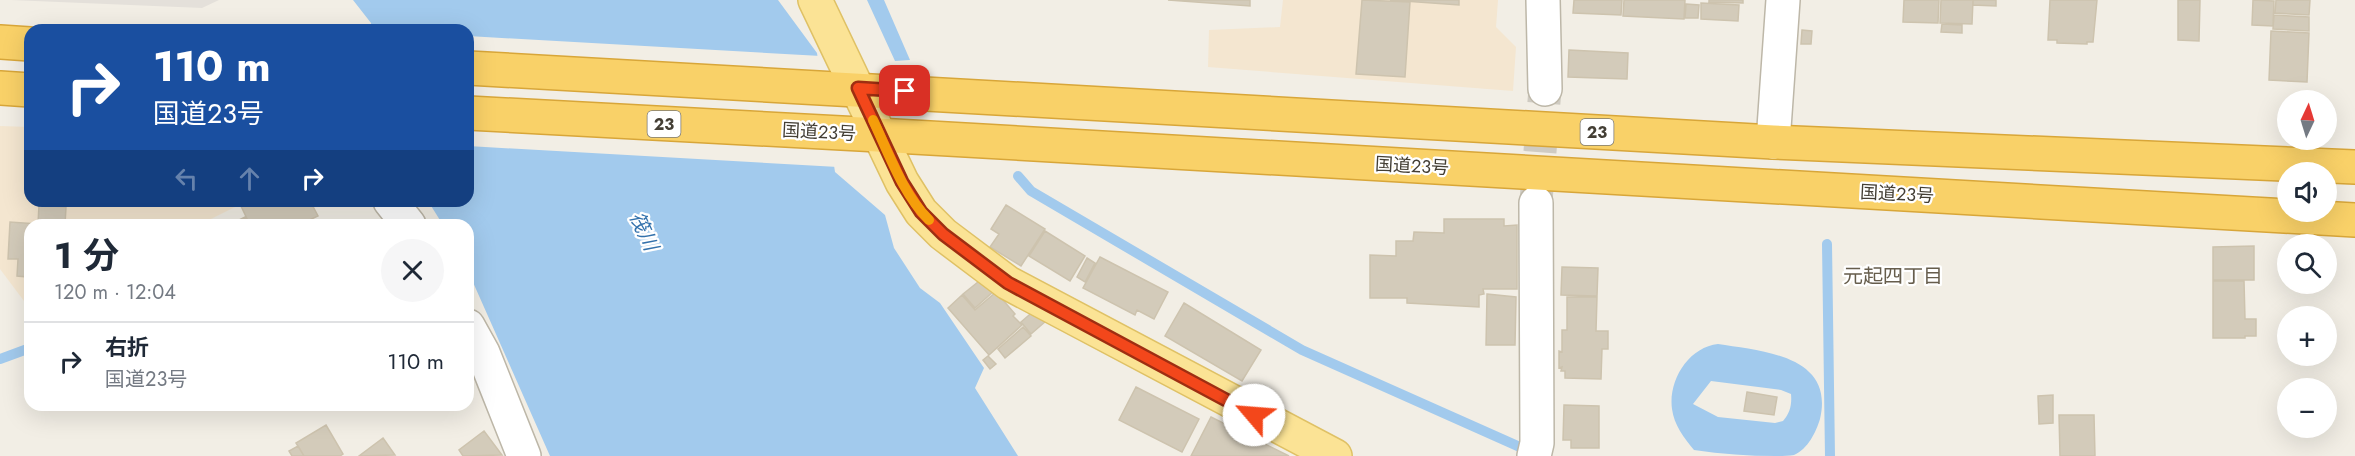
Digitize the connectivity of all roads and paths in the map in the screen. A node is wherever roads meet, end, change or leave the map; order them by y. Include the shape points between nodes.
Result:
1 (815, 0) edge
2 (1543, 0) edge
3 (1783, 0) edge
4 (0, 42) edge
5 (24, 44) edge
6 (474, 68) edge
7 (0, 88) edge
8 (849, 88) junction
9 (1545, 89) tunnel mouth
10 (24, 90) edge
11 (474, 113) edge
12 (870, 135) junction
13 (1773, 142) junction
14 (2355, 167) edge
15 (1536, 203) tunnel mouth
16 (395, 207) edge
17 (405, 219) edge
18 (2355, 220) edge
19 (474, 337) edge
20 (1535, 450) edge
21 (524, 456) edge
22 (1335, 456) edge

1 - 8 main road
2 - 9 street
3 - 13 street
4 - 5 highway
6 - 8 highway, 23
7 - 10 highway
8 - 12 main road
8 - 13 highway, 23
11 - 12 highway, 国道23号 / 23
12 - 18 highway, 国道23号 / 23
12 - 22 main road via 921,212 943,234 1008,283
13 - 14 highway, 23
15 - 20 street
16 - 17 street
19 - 21 street

